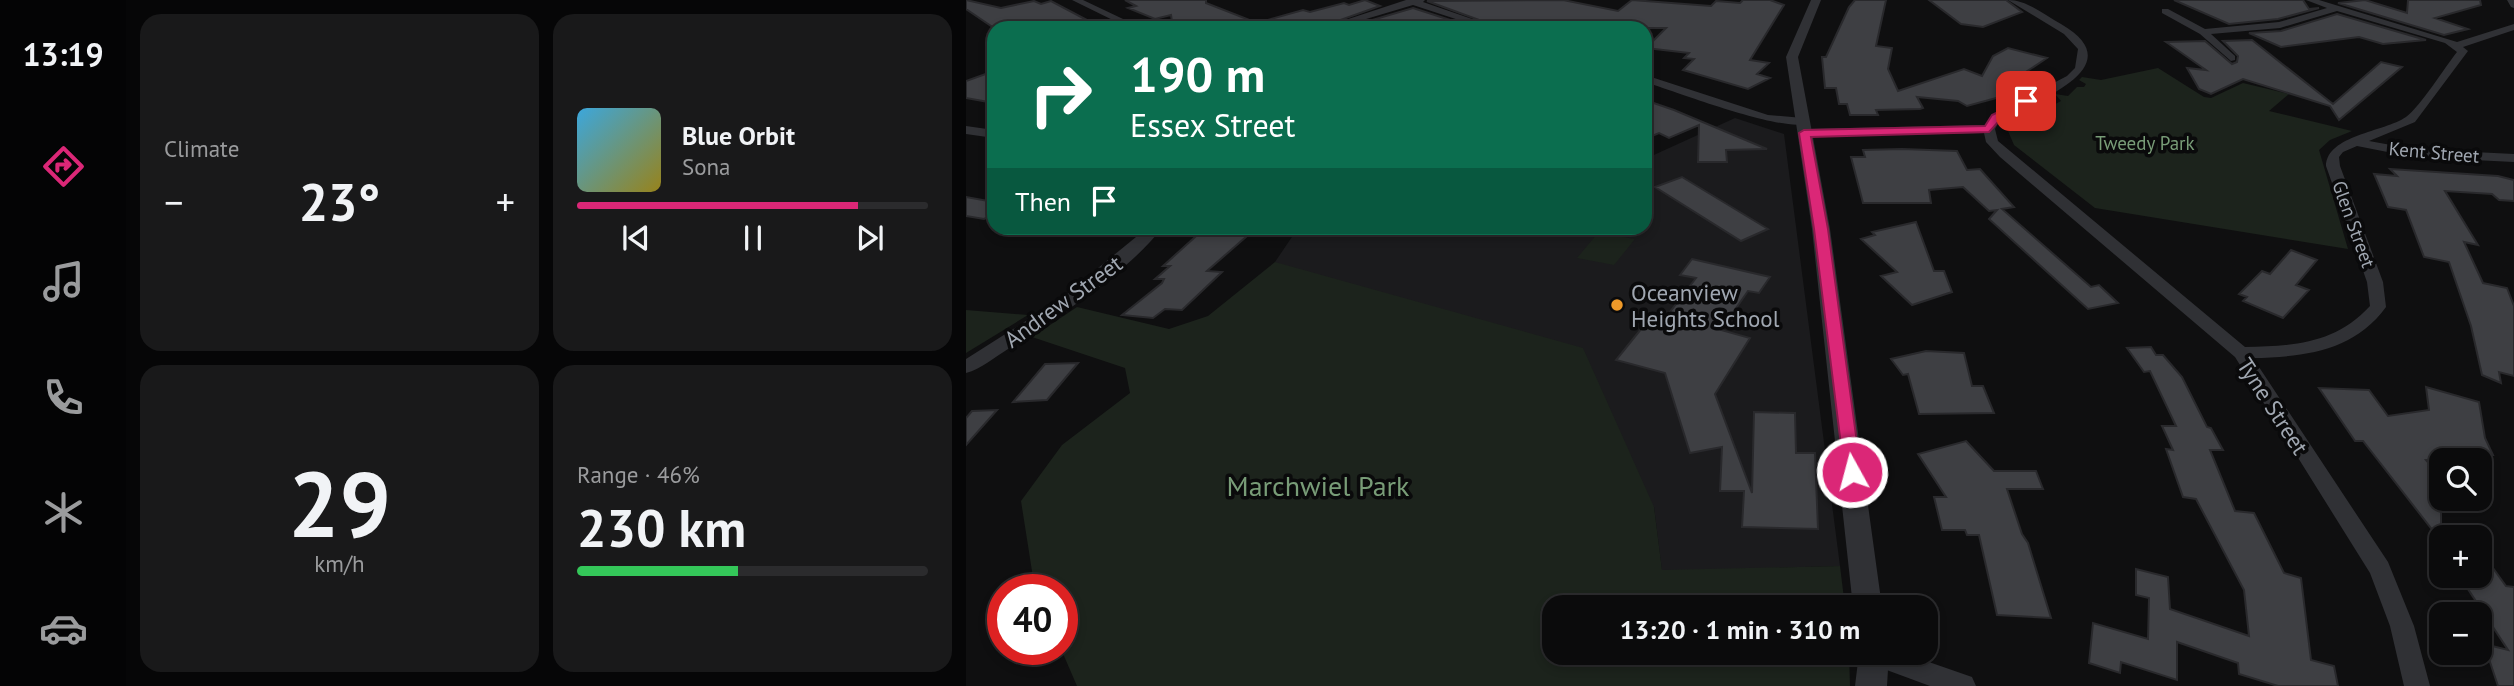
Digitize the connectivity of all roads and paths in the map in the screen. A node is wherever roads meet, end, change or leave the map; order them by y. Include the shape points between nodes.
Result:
1 (1076, 0) edge
2 (1816, 0) edge
3 (2012, 0) edge
4 (2309, 0) edge
5 (2511, 0) edge
6 (1415, 1) edge
7 (2514, 5) edge
8 (2337, 8) junction
9 (2165, 11) dead end
10 (1122, 21) edge
11 (1349, 21) edge
12 (1473, 21) edge
13 (2514, 27) edge
14 (2203, 32) junction
15 (2458, 45) junction
16 (2231, 58) dead end
17 (1652, 80) edge
18 (1804, 127) junction
19 (1989, 129) junction
20 (966, 130) edge
21 (987, 133) edge
22 (2355, 142) junction
23 (2514, 158) edge
24 (1148, 235) edge
25 (2241, 353) junction
26 (966, 367) edge
27 (1867, 595) edge
28 (1873, 665) edge
29 (1906, 665) edge
30 (1871, 686) edge
31 (1963, 686) edge
32 (2417, 686) edge

1 - 10 street
2 - 18 street via 1792,57
3 - 19 street via 2067,32 2083,48 2084,62 2071,78 1996,117
4 - 8 street
5 - 7 street
6 - 11 street
6 - 12 street
8 - 14 street via 2280,25
8 - 15 street
9 - 14 street
13 - 15 street
14 - 16 street
15 - 22 street, Glen Street via 2462,55 2411,119
17 - 18 street
18 - 19 street
18 - 27 street
19 - 25 street, Tyne Street via 1992,142 2004,154
20 - 21 street
22 - 23 street, Kent Street via 2394,151
22 - 25 street, Glen Street via 2339,149 2333,166 2375,282 2378,307 2352,334 2334,344
24 - 26 street, Andrew Street via 1073,297
25 - 32 street, Tyne Street via 2380,569 2402,626
28 - 30 street
29 - 31 street

